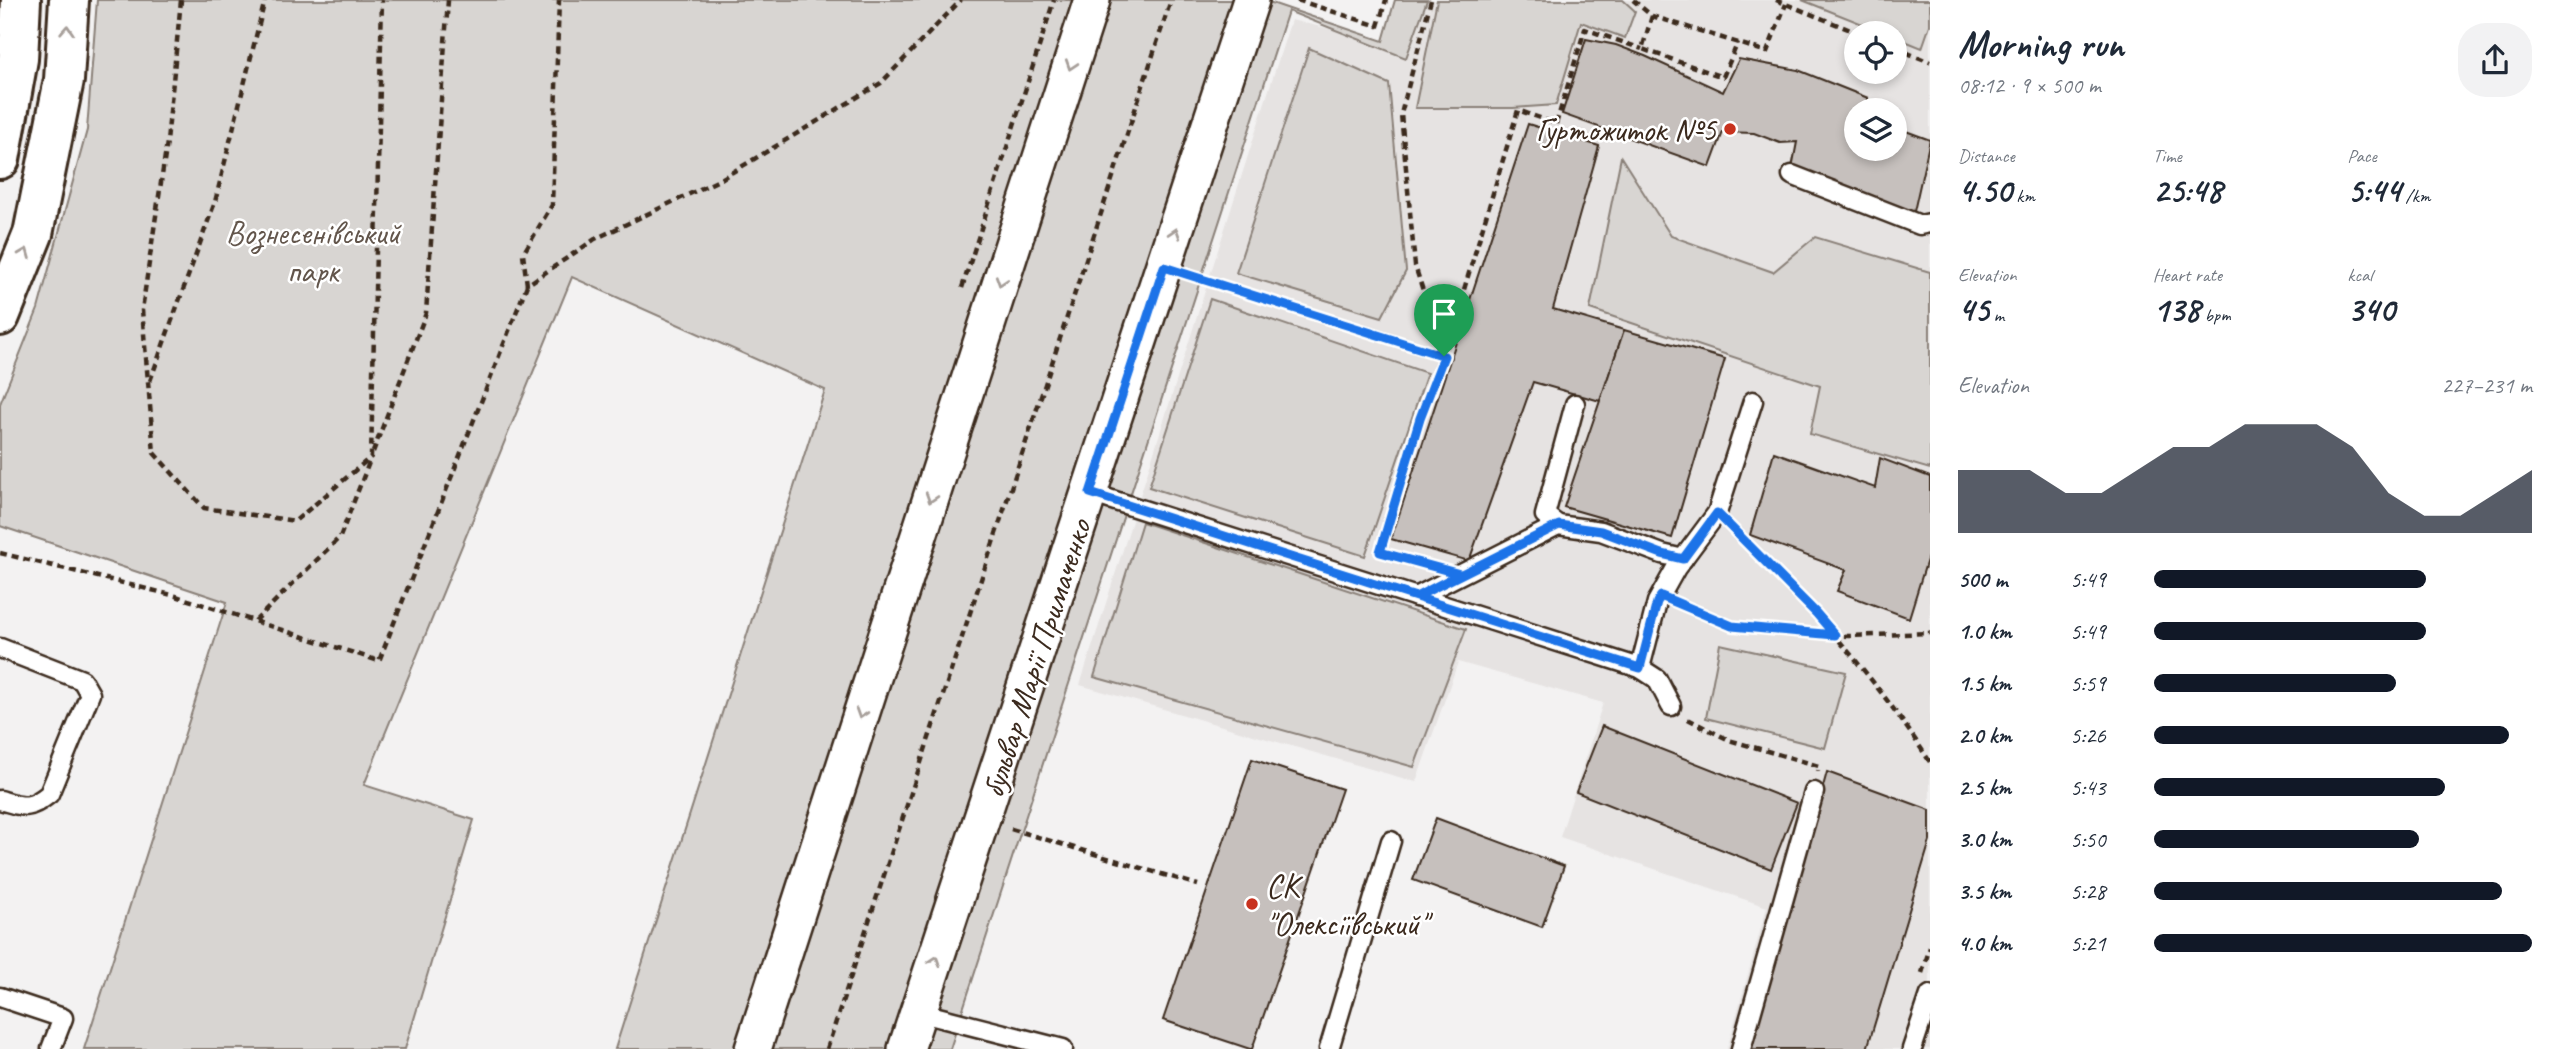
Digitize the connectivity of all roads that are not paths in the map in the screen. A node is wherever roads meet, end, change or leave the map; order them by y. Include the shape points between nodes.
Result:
1 (21, 0) edge
2 (69, 0) edge
3 (1092, 0) edge
4 (1245, 2) edge
5 (0, 159) edge
6 (1791, 175) dead end
7 (1930, 223) edge
8 (0, 316) edge
9 (1753, 401) dead end
10 (1575, 404) dead end
11 (1090, 493) junction
12 (1559, 525) junction
13 (1683, 559) junction
14 (1416, 597) junction
15 (0, 648) edge
16 (1640, 668) junction
17 (1671, 706) road end
18 (1814, 792) road end
19 (0, 800) edge
20 (1391, 842) dead end
21 (1930, 995) edge
22 (0, 997) edge
23 (918, 1012) junction
24 (1925, 1028) edge
25 (51, 1049) edge
26 (753, 1049) edge
27 (906, 1049) edge
28 (1063, 1049) edge
29 (1329, 1049) edge
30 (1741, 1049) edge
31 (1912, 1049) edge

1 - 5 main road via 18,59
8 -> 2 main road via 33,234 64,80
3 -> 26 street
11 -> 4 street, бульвар Марії Примаченко
6 - 7 lane via 1920,225
9 - 13 lane via 1717,513
10 - 12 lane via 1545,515
11 - 14 lane
23 -> 11 street, бульвар Марії Примаченко
12 - 13 lane via 1601,531
12 - 14 lane
13 - 16 lane via 1657,602
14 - 16 lane
15 - 19 lane via 82,680 90,694 49,794 35,805
16 - 17 lane via 1657,679
18 - 30 lane
20 - 29 lane
21 - 24 lane
22 - 25 lane via 63,1018
23 - 27 street, бульвар Марії Примаченко
23 - 28 lane
24 - 31 lane

